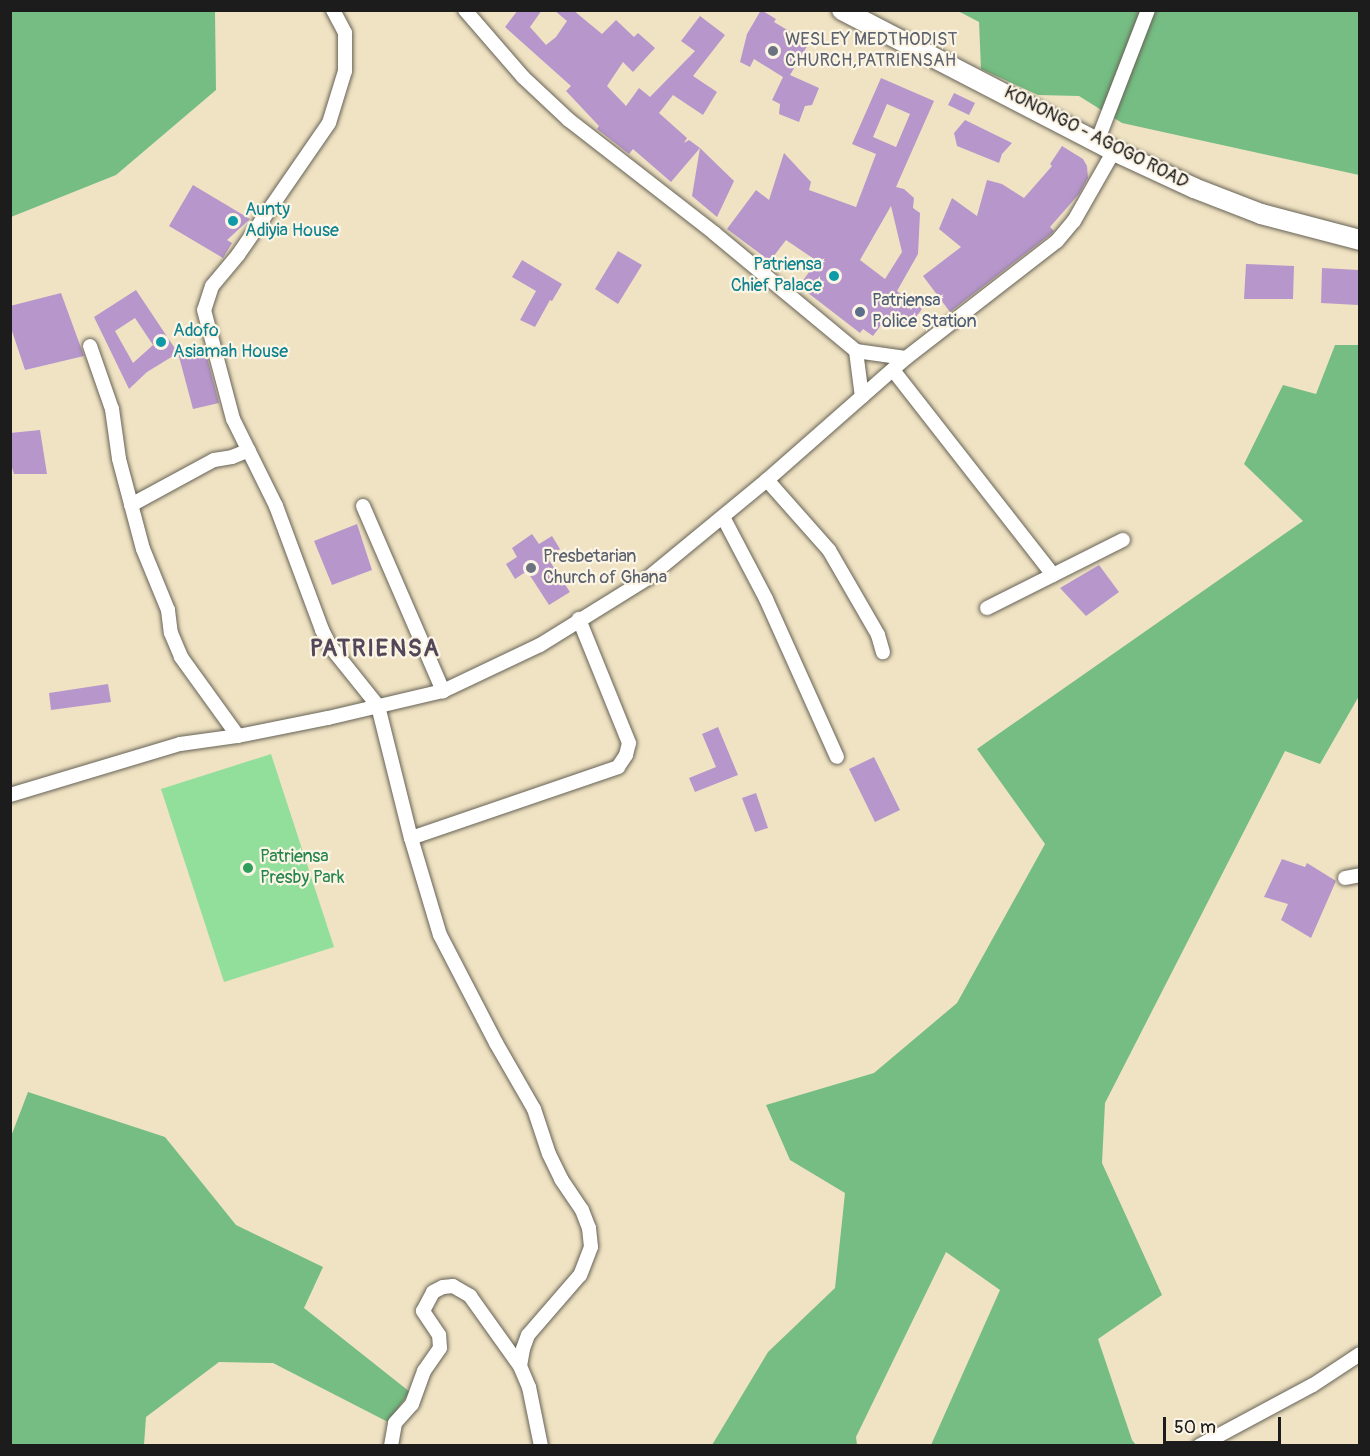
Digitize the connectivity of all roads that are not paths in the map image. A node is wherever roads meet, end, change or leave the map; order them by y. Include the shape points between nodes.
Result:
1 (333, 10) edge
2 (465, 10) edge
3 (842, 10) edge
4 (1148, 10) edge
5 (1106, 146) junction
6 (1359, 240) edge
7 (90, 346) dead end
8 (856, 351) junction
9 (906, 358) junction
10 (892, 370) junction
11 (862, 397) junction
12 (249, 450) junction
13 (766, 480) junction
14 (131, 505) junction
15 (363, 506) dead end
16 (723, 517) junction
17 (1123, 540) dead end
18 (1053, 575) junction
19 (987, 608) dead end
20 (579, 619) junction
21 (884, 652) dead end
22 (443, 691) junction
23 (378, 706) junction
24 (238, 736) junction
25 (837, 757) dead end
26 (10, 795) edge
27 (411, 838) junction
28 (1359, 875) edge
29 (1345, 878) dead end
30 (1359, 1354) edge
31 (520, 1366) junction
32 (390, 1446) edge
33 (541, 1446) edge
34 (1199, 1446) edge

1 - 12 street via 345,33 345,71 329,123 206,299 204,310 233,419
2 - 8 street via 523,77 569,120
3 - 5 main road, KONONGO - AGOGO ROAD
4 - 5 street
5 - 6 main road, KONONGO - AGOGO ROAD via 1194,188 1261,214
5 - 9 street via 1074,221 1057,241
7 - 14 street via 112,409
8 - 9 street
8 - 11 street
9 - 10 street
10 - 11 street
10 - 18 street
11 - 13 street
12 - 14 street via 204,465
12 - 23 street via 276,506 330,646
13 - 16 street
13 - 21 street via 829,550
14 - 24 street via 181,657
15 - 22 street
16 - 20 street via 648,578
16 - 25 street via 766,599
17 - 18 street
18 - 19 street
20 - 22 street via 540,645
20 - 27 street via 629,743 618,767
22 - 23 street
23 - 24 street
23 - 27 street
24 - 26 street via 180,744
27 - 31 street via 440,935 534,1109 549,1154 589,1228 591,1247 586,1265 528,1335
28 - 29 street
30 - 34 street via 1313,1385
31 - 32 street via 470,1296 453,1286 433,1292 423,1311 439,1335 440,1348 424,1371 412,1404 395,1423
31 - 33 street via 529,1387

